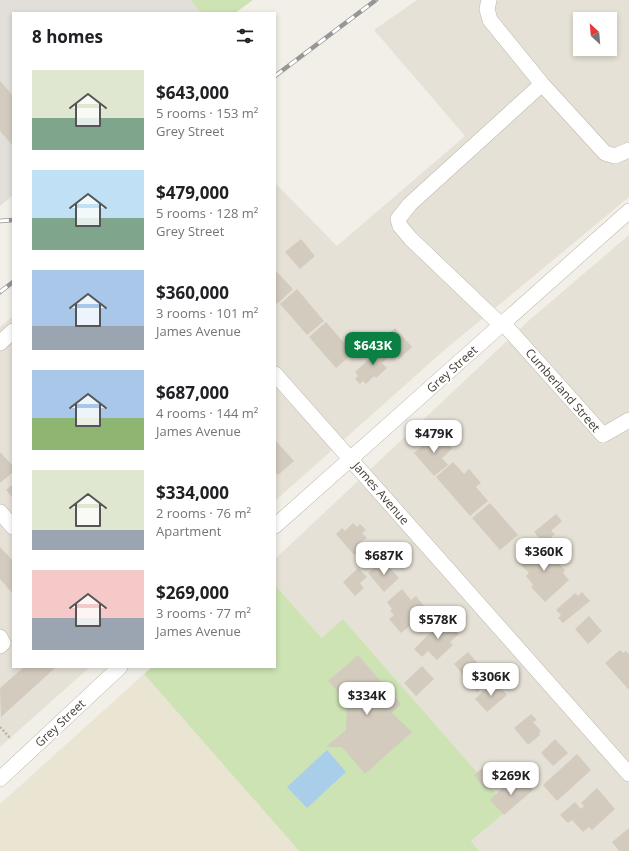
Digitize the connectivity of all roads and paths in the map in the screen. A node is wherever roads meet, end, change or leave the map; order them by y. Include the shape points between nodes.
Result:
1 (489, 0) edge
2 (542, 84) junction
3 (629, 150) edge
4 (629, 211) edge
5 (502, 324) junction
6 (12, 333) edge
7 (0, 343) edge
8 (276, 375) edge
9 (629, 420) edge
10 (351, 459) junction
11 (0, 512) edge
12 (276, 525) edge
13 (12, 526) edge
14 (0, 637) edge
15 (0, 646) edge
16 (117, 668) edge
17 (104, 672) edge
18 (0, 727) edge
19 (11, 739) dead end
20 (629, 774) edge
21 (0, 779) edge

1 - 2 street via 487,9 490,20
2 - 3 street via 604,153 615,156
2 - 5 street via 410,204 398,219 410,239
4 - 5 street, Grey Street
5 - 9 street, Cumberland Street via 603,435
5 - 10 street, Grey Street
6 - 7 street
8 - 10 street, James Avenue
10 - 12 street, Grey Street
10 - 20 street, James Avenue
11 - 13 street
14 - 15 street via 3,643
16 - 17 street, Grey Street
17 - 21 street, Grey Street
18 - 19 path

